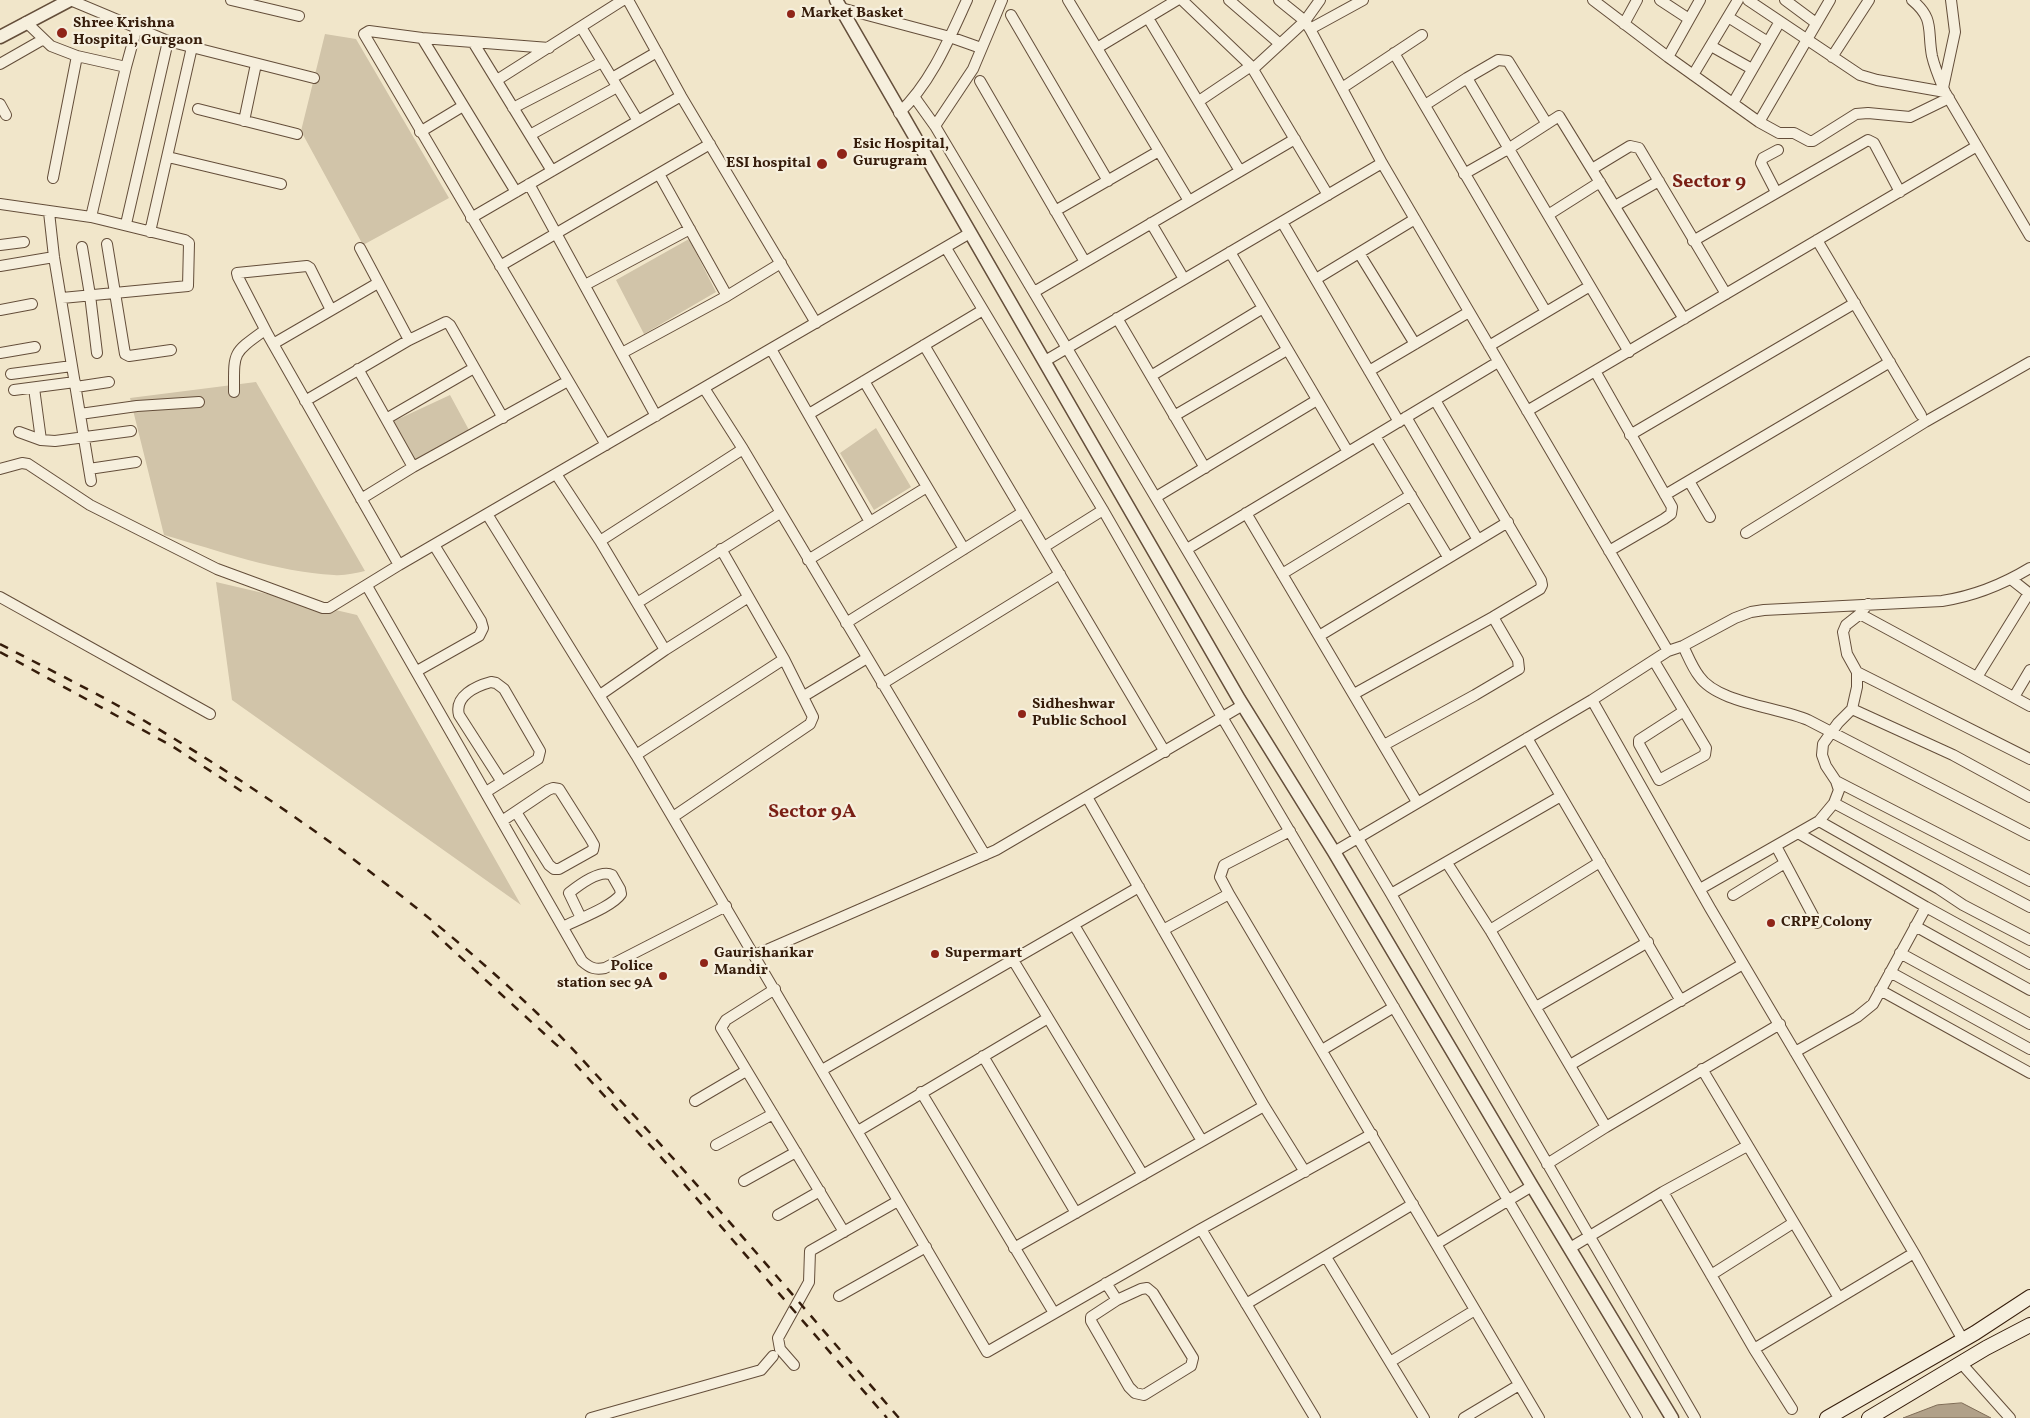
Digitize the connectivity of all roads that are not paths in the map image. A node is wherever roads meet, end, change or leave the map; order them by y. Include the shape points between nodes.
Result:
1 (70, 0) edge
2 (231, 0) edge
3 (623, 0) edge
4 (628, 0) edge
5 (967, 0) edge
6 (1002, 0) edge
7 (1068, 0) edge
8 (1177, 0) edge
9 (1182, 0) edge
10 (1228, 0) edge
11 (1279, 0) edge
12 (1320, 0) edge
13 (1364, 0) edge
14 (1593, 0) edge
15 (1637, 0) edge
16 (1660, 0) edge
17 (1700, 0) edge
18 (1738, 0) edge
19 (1748, 0) edge
20 (1784, 0) edge
21 (1830, 0) edge
22 (1869, 0) edge
23 (1912, 0) edge
24 (1951, 0) edge
25 (838, 4) edge
26 (1012, 15) dead end
27 (299, 16) dead end
28 (1728, 17) junction
29 (1148, 18) junction
30 (1689, 19) junction
31 (26, 22) junction
32 (1779, 23) junction
33 (1816, 23) junction
34 (1624, 24) junction
35 (1308, 25) junction
36 (137, 27) junction
37 (581, 27) junction
38 (1422, 35) dead end
39 (950, 37) junction
40 (0, 38) edge
41 (422, 38) junction
42 (42, 40) junction
43 (1806, 40) junction
44 (168, 41) junction
45 (473, 42) junction
46 (1768, 42) junction
47 (1280, 44) junction
48 (1711, 46) junction
49 (192, 47) junction
50 (550, 48) junction
51 (981, 48) junction
52 (1097, 48) junction
53 (657, 52) junction
54 (1394, 53) junction
55 (77, 56) junction
56 (1668, 57) junction
57 (1832, 57) junction
58 (602, 62) junction
59 (0, 64) edge
60 (256, 64) junction
61 (126, 67) junction
62 (1252, 67) junction
63 (1752, 69) junction
64 (1694, 75) junction
65 (314, 78) dead end
66 (1467, 78) junction
67 (496, 80) junction
68 (614, 82) junction
69 (980, 82) dead end
70 (1342, 88) junction
71 (1946, 93) junction
72 (681, 96) junction
73 (915, 98) junction
74 (1199, 101) junction
75 (1732, 103) junction
76 (0, 104) edge
77 (1425, 105) junction
78 (464, 106) junction
79 (513, 108) junction
80 (198, 109) dead end
81 (899, 113) junction
82 (6, 115) dead end
83 (244, 121) junction
84 (638, 121) junction
85 (1759, 122) junction
86 (1547, 124) junction
87 (935, 126) junction
88 (420, 132) junction
89 (296, 134) dead end
90 (530, 135) junction
91 (1295, 139) junction
92 (710, 144) junction
93 (1977, 146) junction
94 (1508, 149) junction
95 (1778, 150) dead end
96 (1159, 151) junction
97 (168, 157) junction
98 (1382, 163) junction
99 (1592, 169) junction
100 (552, 171) junction
101 (1240, 171) junction
102 (658, 174) junction
103 (1464, 174) junction
104 (53, 178) dead end
105 (1108, 181) junction
106 (1658, 181) junction
107 (1600, 182) junction
108 (281, 184) dead end
109 (529, 184) junction
110 (516, 192) junction
111 (1776, 192) junction
112 (1900, 192) junction
113 (1328, 195) junction
114 (1189, 201) junction
115 (0, 204) edge
116 (1615, 206) junction
117 (49, 212) junction
118 (1055, 212) junction
119 (1548, 215) junction
120 (91, 217) junction
121 (471, 218) junction
122 (1415, 219) junction
123 (1282, 222) junction
124 (1151, 223) junction
125 (126, 224) junction
126 (690, 230) junction
127 (150, 232) junction
128 (970, 233) junction
129 (556, 234) junction
130 (2030, 236) edge
131 (1818, 240) junction
132 (1693, 241) junction
133 (24, 242) dead end
134 (106, 244) dead end
135 (0, 245) edge
136 (82, 247) dead end
137 (360, 248) dead end
138 (946, 248) junction
139 (1230, 252) junction
140 (1359, 253) junction
141 (54, 257) junction
142 (1085, 262) junction
143 (781, 263) junction
144 (0, 266) edge
145 (500, 266) junction
146 (1184, 279) junction
147 (1316, 279) junction
148 (378, 284) junction
149 (585, 285) junction
150 (1590, 286) junction
151 (115, 292) junction
152 (1034, 292) junction
153 (1726, 294) junction
154 (90, 295) junction
155 (727, 296) junction
156 (62, 298) junction
157 (1855, 303) junction
158 (32, 304) dead end
159 (1263, 308) junction
160 (0, 310) edge
161 (331, 310) junction
162 (983, 310) junction
163 (1469, 312) junction
164 (1546, 312) junction
165 (1117, 318) junction
166 (1684, 318) junction
167 (816, 323) junction
168 (265, 330) junction
169 (409, 340) junction
170 (273, 344) junction
171 (1415, 344) junction
172 (924, 345) junction
173 (1489, 346) junction
174 (35, 347) dead end
175 (1068, 347) junction
176 (771, 349) junction
177 (171, 350) dead end
178 (1288, 350) junction
179 (1629, 352) junction
180 (0, 353) edge
181 (97, 353) dead end
182 (622, 353) junction
183 (1046, 361) junction
184 (1498, 362) junction
185 (1890, 362) junction
186 (2030, 362) edge
187 (72, 366) junction
188 (474, 368) junction
189 (358, 369) junction
190 (1369, 371) junction
191 (1595, 371) junction
192 (11, 374) dead end
193 (1150, 376) junction
194 (568, 381) junction
195 (864, 381) junction
196 (109, 382) dead end
197 (75, 384) junction
198 (34, 388) junction
199 (704, 388) junction
200 (14, 390) dead end
201 (234, 392) dead end
202 (1317, 400) junction
203 (1435, 400) junction
204 (305, 401) junction
205 (199, 402) dead end
206 (1527, 410) junction
207 (80, 414) junction
208 (809, 414) junction
209 (1921, 415) dead end
210 (656, 416) junction
211 (1174, 416) junction
212 (503, 418) junction
213 (386, 419) junction
214 (1402, 420) junction
215 (131, 431) dead end
216 (19, 432) dead end
217 (1630, 434) junction
218 (1375, 436) junction
219 (84, 438) junction
220 (40, 440) junction
221 (606, 445) junction
222 (742, 449) junction
223 (1348, 452) junction
224 (136, 462) dead end
225 (413, 467) junction
226 (1205, 468) junction
227 (0, 469) edge
228 (89, 469) junction
229 (556, 474) junction
230 (91, 481) dead end
231 (1689, 481) junction
232 (927, 488) junction
233 (1410, 495) junction
234 (1665, 495) junction
235 (1156, 497) junction
236 (361, 499) junction
237 (1103, 510) junction
238 (1023, 512) junction
239 (780, 513) junction
240 (1246, 513) junction
241 (487, 514) junction
242 (1710, 516) dead end
243 (870, 522) junction
244 (1508, 522) junction
245 (1746, 533) dead end
246 (600, 540) junction
247 (1478, 540) junction
248 (434, 545) junction
249 (1044, 547) junction
250 (721, 549) junction
251 (964, 549) junction
252 (1187, 549) junction
253 (1609, 551) junction
254 (1448, 557) junction
255 (808, 560) junction
256 (399, 565) junction
257 (2030, 568) edge
258 (1060, 574) junction
259 (1282, 574) junction
260 (2011, 579) junction
261 (368, 586) junction
262 (2029, 593) edge
263 (0, 597) edge
264 (748, 598) junction
265 (637, 603) junction
266 (1868, 604) junction
267 (1860, 614) junction
268 (1493, 617) junction
269 (846, 623) junction
270 (1319, 636) junction
271 (1683, 646) junction
272 (666, 650) junction
273 (1668, 651) junction
274 (867, 658) junction
275 (784, 659) junction
276 (1654, 661) junction
277 (2030, 670) edge
278 (417, 671) junction
279 (1857, 672) junction
280 (1977, 677) junction
281 (882, 684) junction
282 (1354, 694) junction
283 (600, 695) junction
284 (804, 696) junction
285 (2014, 697) junction
286 (1592, 700) junction
287 (1243, 705) junction
288 (2030, 706) edge
289 (1852, 709) junction
290 (1684, 711) junction
291 (210, 714) dead end
292 (1222, 716) junction
293 (1830, 731) junction
294 (1527, 738) junction
295 (1384, 745) junction
296 (1165, 752) junction
297 (636, 755) junction
298 (2030, 759) edge
299 (1659, 780) junction
300 (1836, 781) junction
301 (502, 782) junction
302 (1643, 789) junction
303 (486, 792) junction
304 (1561, 796) junction
305 (1087, 797) junction
306 (2030, 798) edge
307 (1417, 802) junction
308 (1834, 803) junction
309 (516, 812) junction
310 (673, 817) junction
311 (502, 821) junction
312 (1819, 821) junction
313 (1290, 830) junction
314 (1798, 833) junction
315 (2030, 835) edge
316 (1357, 837) junction
317 (1776, 846) junction
318 (1334, 852) junction
319 (985, 855) junction
320 (1600, 862) junction
321 (1447, 863) junction
322 (1785, 863) junction
323 (2030, 881) edge
324 (1139, 887) junction
325 (1700, 889) junction
326 (1229, 894) junction
327 (1391, 894) junction
328 (1733, 895) dead end
329 (726, 906) junction
330 (2030, 907) edge
331 (1926, 908) junction
332 (581, 918) junction
333 (1817, 923) dead end
334 (1074, 925) junction
335 (1915, 926) junction
336 (563, 927) junction
337 (1164, 930) junction
338 (1490, 930) junction
339 (2030, 940) edge
340 (1648, 942) junction
341 (1900, 953) junction
342 (755, 955) junction
343 (1013, 960) junction
344 (1743, 964) junction
345 (2030, 964) edge
346 (1890, 972) junction
347 (775, 989) junction
348 (1880, 990) junction
349 (2030, 990) edge
350 (1681, 1001) junction
351 (1536, 1007) junction
352 (1394, 1008) junction
353 (1048, 1018) junction
354 (1780, 1024) junction
355 (2030, 1024) edge
356 (2030, 1049) edge
357 (1322, 1050) junction
358 (1795, 1052) junction
359 (983, 1056) junction
360 (1570, 1065) junction
361 (822, 1070) junction
362 (1702, 1070) junction
363 (746, 1071) junction
364 (2030, 1073) edge
365 (921, 1092) junction
366 (695, 1100) dead end
367 (1264, 1106) junction
368 (773, 1114) junction
369 (1606, 1127) junction
370 (858, 1131) junction
371 (1372, 1134) junction
372 (1202, 1141) junction
373 (716, 1145) dead end
374 (1748, 1146) junction
375 (796, 1152) junction
376 (1547, 1164) junction
377 (1305, 1172) junction
378 (1143, 1175) junction
379 (744, 1181) dead end
380 (1532, 1186) junction
381 (820, 1191) junction
382 (1662, 1192) junction
383 (898, 1201) junction
384 (1507, 1201) junction
385 (1412, 1204) junction
386 (1076, 1213) junction
387 (778, 1215) dead end
388 (1794, 1223) junction
389 (1201, 1229) junction
390 (844, 1232) junction
391 (1590, 1236) junction
392 (1436, 1244) junction
393 (926, 1247) junction
394 (1014, 1248) junction
395 (1570, 1248) junction
396 (1914, 1253) junction
397 (1326, 1256) junction
398 (1711, 1275) junction
399 (1106, 1284) junction
400 (2030, 1290) edge
401 (839, 1296) dead end
402 (2030, 1297) edge
403 (1839, 1298) junction
404 (1116, 1300) junction
405 (1246, 1304) junction
406 (2018, 1305) junction
407 (1475, 1310) junction
408 (1054, 1313) junction
409 (2030, 1325) edge
410 (1969, 1337) junction
411 (1986, 1348) junction
412 (1754, 1349) junction
413 (770, 1360) dead end
414 (1390, 1362) junction
415 (1961, 1363) junction
416 (794, 1365) dead end
417 (1519, 1385) junction
418 (1792, 1410) dead end
419 (592, 1418) edge
420 (1315, 1418) edge
421 (1424, 1418) edge
422 (1464, 1418) edge
423 (1539, 1418) edge
424 (1637, 1418) edge
425 (1672, 1418) edge
426 (1695, 1418) edge
427 (1826, 1418) edge
428 (1869, 1418) edge
429 (2010, 1418) edge

1 - 31 street
1 - 36 street
2 - 27 street
3 - 37 street
4 - 53 street
5 - 39 street
6 - 51 street
7 - 52 street
8 - 29 street
9 - 62 street
10 - 47 street
11 - 35 street
12 - 35 street
13 - 35 street
14 - 34 street
15 - 34 street
16 - 30 street
17 - 30 street
18 - 28 street
19 - 32 street
20 - 33 street
21 - 33 street
22 - 57 street
23 - 71 street via 1928,18 1936,73
24 - 71 street via 1955,32
25 - 39 street
25 - 81 street
26 - 105 street
28 - 46 street
28 - 48 street
29 - 52 street
29 - 74 street
30 - 56 street
31 - 40 street
31 - 42 street
32 - 43 street
32 - 46 street
33 - 43 street
34 - 56 street
35 - 47 street
35 - 70 street
36 - 44 street
36 - 61 street
37 - 50 street
37 - 58 street
38 - 54 street
39 - 51 street
39 - 73 street
41 - 45 street
41 - 78 street
41 - 88 street via 369,31 364,34
42 - 55 street
42 - 59 street
43 - 57 street
43 - 85 street
44 - 49 street
44 - 125 street
45 - 50 street
45 - 67 street
46 - 63 street
47 - 62 street
48 - 63 street
48 - 64 street
49 - 60 street
49 - 97 street
50 - 67 street
51 - 87 street via 973,69
52 - 96 street
53 - 68 street
53 - 72 street
54 - 70 street
54 - 77 street
55 - 61 street
55 - 104 street
56 - 64 street
57 - 71 street via 1860,75
58 - 68 street
58 - 79 street
60 - 65 street
60 - 83 street
61 - 120 street
62 - 74 street
62 - 91 street
63 - 75 street
64 - 75 street
66 - 77 street
66 - 86 street via 1498,60 1508,61
66 - 94 street
67 - 79 street
68 - 84 street
68 - 90 street
69 - 118 street
70 - 98 street
71 - 85 street via 1910,117 1868,112 1856,114 1810,141 1794,133 1779,133
71 - 93 street
72 - 84 street
72 - 92 street
73 - 81 street
73 - 87 street
74 - 101 street
75 - 85 street
76 - 82 street
77 - 103 street
78 - 88 street
78 - 110 street
79 - 90 street
80 - 83 street
81 - 128 street
83 - 89 street
84 - 100 street
86 - 94 street
86 - 99 street via 1559,116
87 - 152 street
88 - 121 street
90 - 100 street
91 - 101 street
91 - 113 street
92 - 102 street
92 - 143 street
93 - 112 street
93 - 130 street
94 - 103 street
94 - 119 street
95 - 111 street via 1763,158 1761,163
96 - 105 street
96 - 114 street
97 - 108 street
97 - 127 street
98 - 113 street
98 - 122 street
99 - 106 street via 1633,146 1639,148
99 - 107 street
100 - 109 street
101 - 114 street
102 - 126 street
102 - 129 street
103 - 164 street
105 - 118 street
106 - 116 street
106 - 132 street
107 - 116 street
107 - 119 street
109 - 110 street
109 - 129 street
110 - 121 street
111 - 112 street via 1868,140 1874,143
111 - 132 street
112 - 131 street
113 - 123 street
114 - 124 street
115 - 117 street
116 - 166 street
117 - 120 street
117 - 141 street
118 - 142 street
119 - 150 street
120 - 125 street
121 - 145 street
122 - 140 street
122 - 163 street
123 - 139 street
123 - 147 street
124 - 142 street
124 - 146 street
125 - 127 street
126 - 149 street
126 - 155 street
127 - 151 street via 189,243 188,286
128 - 138 street
128 - 183 street
129 - 145 street
129 - 149 street
131 - 153 street
131 - 157 street
132 - 153 street
133 - 135 street
134 - 151 street
136 - 154 street
137 - 148 street
138 - 162 street
138 - 167 street
139 - 146 street
139 - 159 street
140 - 147 street
140 - 171 street
141 - 144 street
141 - 156 street
142 - 152 street
143 - 155 street
143 - 167 street
145 - 194 street
146 - 165 street
147 - 190 street
148 - 161 street
148 - 169 street
149 - 182 street
150 - 164 street
150 - 179 street
151 - 154 street
151 - 177 street via 127,356
152 - 175 street
153 - 166 street
154 - 156 street
154 - 181 street
155 - 182 street
156 - 187 street
157 - 185 street
157 - 217 street
158 - 160 street
159 - 178 street
159 - 193 street
161 - 168 street via 307,266 239,271 238,277
161 - 170 street
162 - 172 street
162 - 237 street
163 - 171 street
163 - 173 street
164 - 173 street
165 - 175 street
165 - 193 street
166 - 179 street
167 - 176 street
168 - 170 street
168 - 201 street via 239,350 234,361
169 - 188 street via 446,322
169 - 189 street
170 - 204 street
171 - 190 street
172 - 195 street
172 - 238 street
173 - 184 street
174 - 180 street
175 - 183 street
175 - 235 street
176 - 199 street
176 - 208 street
178 - 202 street
178 - 211 street
179 - 191 street
182 - 210 street
183 - 287 street
184 - 203 street
184 - 206 street
185 - 209 street
185 - 231 street
186 - 245 street via 1925,422
187 - 192 street
187 - 197 street
188 - 212 street
188 - 213 street
189 - 204 street
189 - 213 street
190 - 214 street
191 - 206 street
191 - 217 street
193 - 211 street
194 - 212 street
194 - 221 street
195 - 208 street
195 - 232 street
196 - 197 street
197 - 198 street
197 - 207 street
198 - 200 street
198 - 220 street
199 - 210 street
199 - 222 street
202 - 223 street
202 - 226 street
203 - 214 street
203 - 244 street
204 - 236 street
205 - 207 street
206 - 253 street
207 - 219 street
208 - 243 street
210 - 221 street
211 - 226 street
212 - 225 street
213 - 225 street
214 - 218 street
214 - 247 street
215 - 219 street
216 - 220 street
217 - 234 street
218 - 223 street
218 - 233 street
219 - 220 street
219 - 228 street
221 - 229 street
222 - 239 street
222 - 246 street
223 - 240 street
224 - 228 street
225 - 236 street
226 - 235 street
227 - 261 street via 28,464 90,505 217,569 323,608 334,606
228 - 230 street
229 - 241 street
229 - 246 street
231 - 234 street
231 - 242 street
232 - 243 street
232 - 251 street
233 - 254 street
233 - 259 street
234 - 253 street via 1672,507 1671,514
235 - 252 street
236 - 256 street
237 - 249 street
237 - 292 street
238 - 249 street
238 - 251 street
239 - 250 street
239 - 255 street
240 - 252 street
240 - 259 street
241 - 248 street
241 - 283 street
243 - 255 street
244 - 247 street
244 - 268 street via 1542,585
246 - 265 street
247 - 254 street
248 - 256 street
248 - 278 street via 481,621 482,628 479,636
249 - 258 street
250 - 264 street
250 - 265 street
251 - 269 street
252 - 316 street
253 - 273 street
254 - 270 street
255 - 269 street
256 - 261 street
257 - 260 street
258 - 281 street
258 - 296 street
259 - 270 street
260 - 262 street
260 - 266 street via 1963,598
261 - 278 street
262 - 280 street
263 - 291 street
264 - 272 street
264 - 275 street
265 - 272 street
266 - 267 street
266 - 271 street via 1751,612
267 - 279 street via 1846,625 1844,632 1847,654
267 - 280 street
268 - 282 street
268 - 295 street via 1518,660 1519,669
269 - 274 street
270 - 282 street
271 - 273 street
271 - 293 street via 1699,677 1709,687 1726,696 1793,714
272 - 283 street
273 - 276 street
274 - 281 street
274 - 284 street
275 - 284 street
275 - 297 street
276 - 286 street
276 - 290 street
277 - 285 street
278 - 303 street
279 - 289 street
279 - 298 street
280 - 285 street
281 - 319 street
282 - 295 street
283 - 297 street
284 - 310 street via 813,717 810,724
285 - 288 street
286 - 294 street
286 - 302 street
287 - 292 street
287 - 318 street
289 - 293 street
289 - 306 street via 1953,755
290 - 299 street via 1639,740
290 - 299 street via 1707,751
292 - 296 street
292 - 313 street
293 - 300 street via 1822,754
293 - 315 street
294 - 304 street
294 - 307 street
295 - 307 street
296 - 305 street
297 - 310 street
299 - 302 street
300 - 308 street via 1839,790
300 - 323 street
301 - 301 street via 538,759 540,751 504,689 491,682 462,697 457,708
301 - 303 street
302 - 325 street
303 - 311 street
304 - 320 street
304 - 321 street
305 - 319 street
305 - 324 street
307 - 316 street
308 - 312 street
308 - 330 street
309 - 309 street via 548,790 559,789 594,845 593,850 554,869
309 - 311 street
310 - 329 street
311 - 336 street
312 - 314 street
312 - 339 street
313 - 326 street via 1224,866 1220,877
313 - 352 street
314 - 317 street
314 - 331 street
316 - 318 street
316 - 327 street
317 - 322 street
317 - 325 street
318 - 380 street
319 - 342 street
320 - 338 street
320 - 340 street
321 - 327 street
321 - 338 street
322 - 328 street
322 - 333 street
324 - 334 street
324 - 337 street
325 - 344 street
326 - 337 street
326 - 357 street
327 - 376 street
329 - 336 street via 598,970 582,960
329 - 342 street
331 - 335 street
331 - 345 street
332 - 332 street via 621,894 612,875 605,872 569,893
332 - 336 street
334 - 343 street
334 - 372 street
335 - 341 street
335 - 349 street
337 - 367 street
338 - 351 street
340 - 350 street
340 - 351 street
341 - 346 street
341 - 355 street
342 - 347 street
343 - 353 street
343 - 361 street
344 - 350 street
344 - 354 street
346 - 348 street
346 - 356 street
347 - 361 street
347 - 363 street via 722,1024 722,1032
348 - 358 street via 1868,1010
348 - 364 street
350 - 360 street
351 - 360 street
352 - 357 street
352 - 384 street
353 - 359 street
353 - 378 street
354 - 358 street
354 - 362 street
357 - 371 street
358 - 396 street
359 - 365 street
359 - 386 street
360 - 369 street
361 - 370 street
362 - 369 street
362 - 374 street
363 - 366 street
363 - 368 street
365 - 370 street
365 - 394 street
367 - 372 street
367 - 377 street
368 - 373 street
368 - 375 street
369 - 376 street
370 - 383 street
371 - 377 street
371 - 385 street
372 - 378 street
374 - 382 street
374 - 388 street
375 - 379 street
375 - 381 street
376 - 391 street
377 - 389 street
378 - 386 street
380 - 384 street
380 - 395 street
381 - 387 street
381 - 390 street
382 - 391 street
382 - 398 street
383 - 390 street
383 - 393 street
384 - 392 street
384 - 424 street
385 - 392 street
385 - 397 street
386 - 394 street
388 - 398 street
388 - 403 street
389 - 399 street
389 - 405 street
390 - 416 street via 809,1252 809,1282 778,1338 780,1349
391 - 395 street
391 - 426 street
392 - 407 street
393 - 401 street
393 - 408 street via 987,1352
394 - 408 street
395 - 425 street
396 - 403 street
396 - 410 street
397 - 405 street
397 - 414 street
398 - 412 street
399 - 404 street
399 - 408 street
400 - 406 street
402 - 406 main road
403 - 412 street
404 - 404 street via 1090,1321 1135,1393 1144,1395 1191,1366 1193,1358 1153,1293 1147,1288 1141,1289
405 - 420 street
406 - 410 main road
407 - 414 street
407 - 417 street
409 - 411 main road
410 - 411 main road
410 - 427 main road
411 - 415 main road
412 - 418 street
413 - 419 street via 761,1370 743,1376
414 - 421 street
415 - 428 main road
415 - 429 street
417 - 422 street
417 - 423 street

